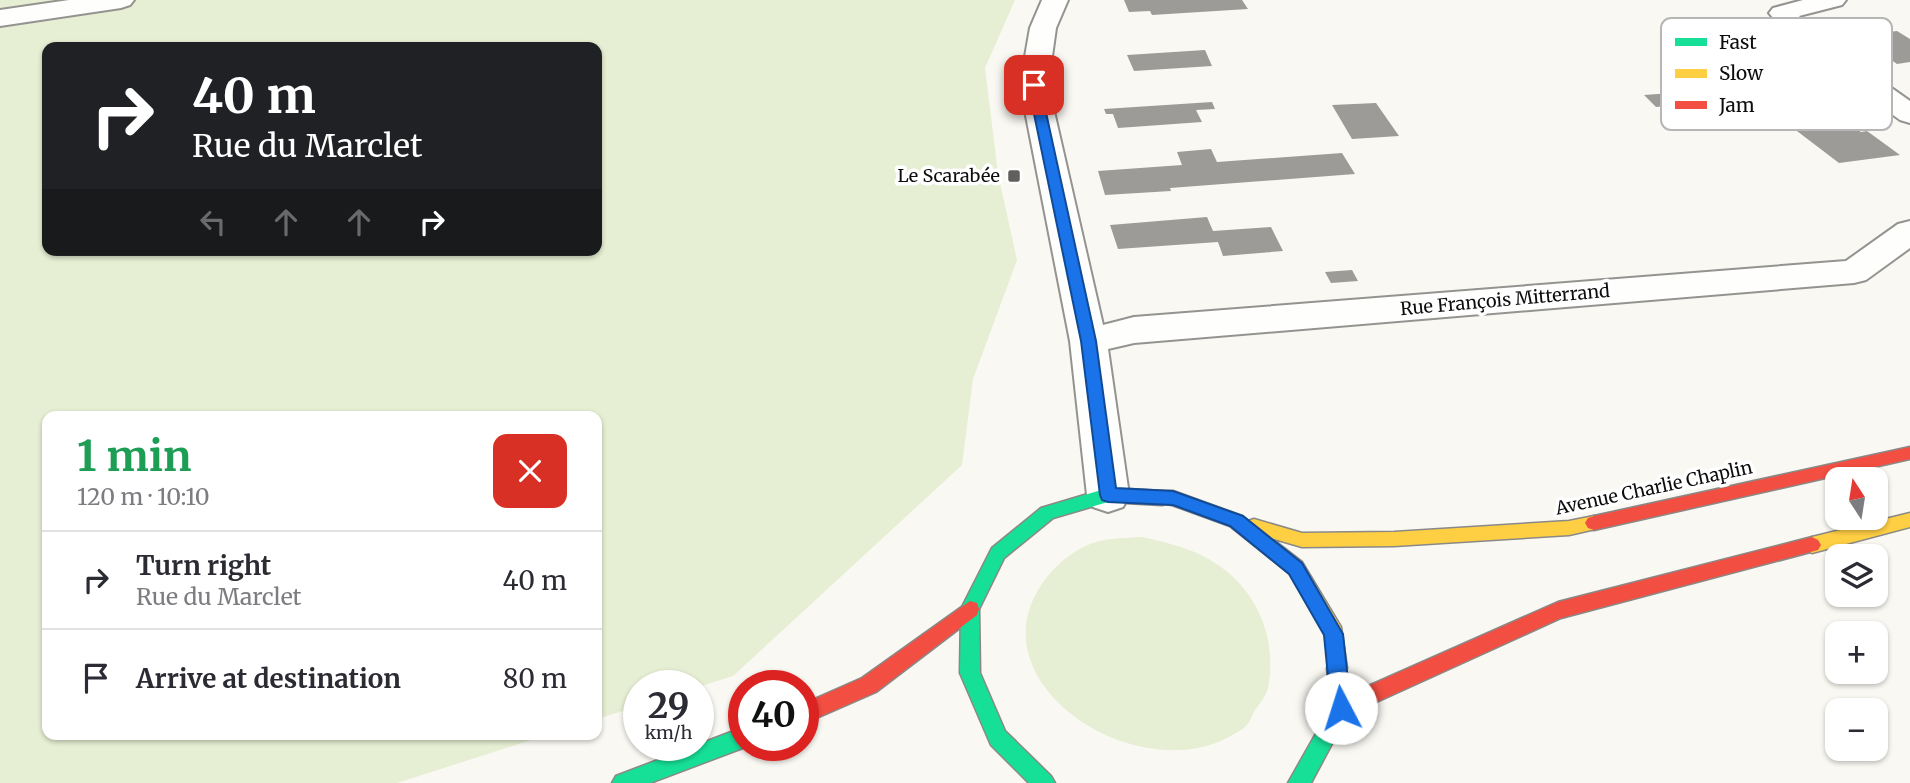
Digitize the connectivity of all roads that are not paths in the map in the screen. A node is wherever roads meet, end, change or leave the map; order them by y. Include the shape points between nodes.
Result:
1 (121, 0) edge
2 (1055, 0) edge
3 (1833, 0) edge
4 (0, 18) edge
5 (1786, 18) edge
6 (1892, 101) edge
7 (1910, 114) edge
8 (1910, 232) edge
9 (1088, 341) junction
10 (1910, 453) edge
11 (1108, 495) junction
12 (1910, 520) edge
13 (1236, 521) junction
14 (970, 609) junction
15 (819, 707) edge
16 (1341, 708) junction
17 (728, 743) edge
18 (623, 783) edge
19 (1044, 783) edge
20 (1299, 783) edge

1 - 4 street
2 - 9 street via 1043,28 1034,85
3 - 5 street via 1782,13
6 - 7 street
8 - 9 street, Rue François Mitterrand via 1854,272 1134,330
9 - 11 street
10 - 13 street, Avenue Charlie Chaplin via 1569,528 1302,540
11 - 13 street via 1173,498
11 - 14 street via 1046,513 998,553
12 - 16 street via 1558,610
13 - 16 street via 1296,568 1334,634
14 - 15 street via 869,685
14 - 19 street via 970,673 998,738
16 - 20 street
17 - 18 street

